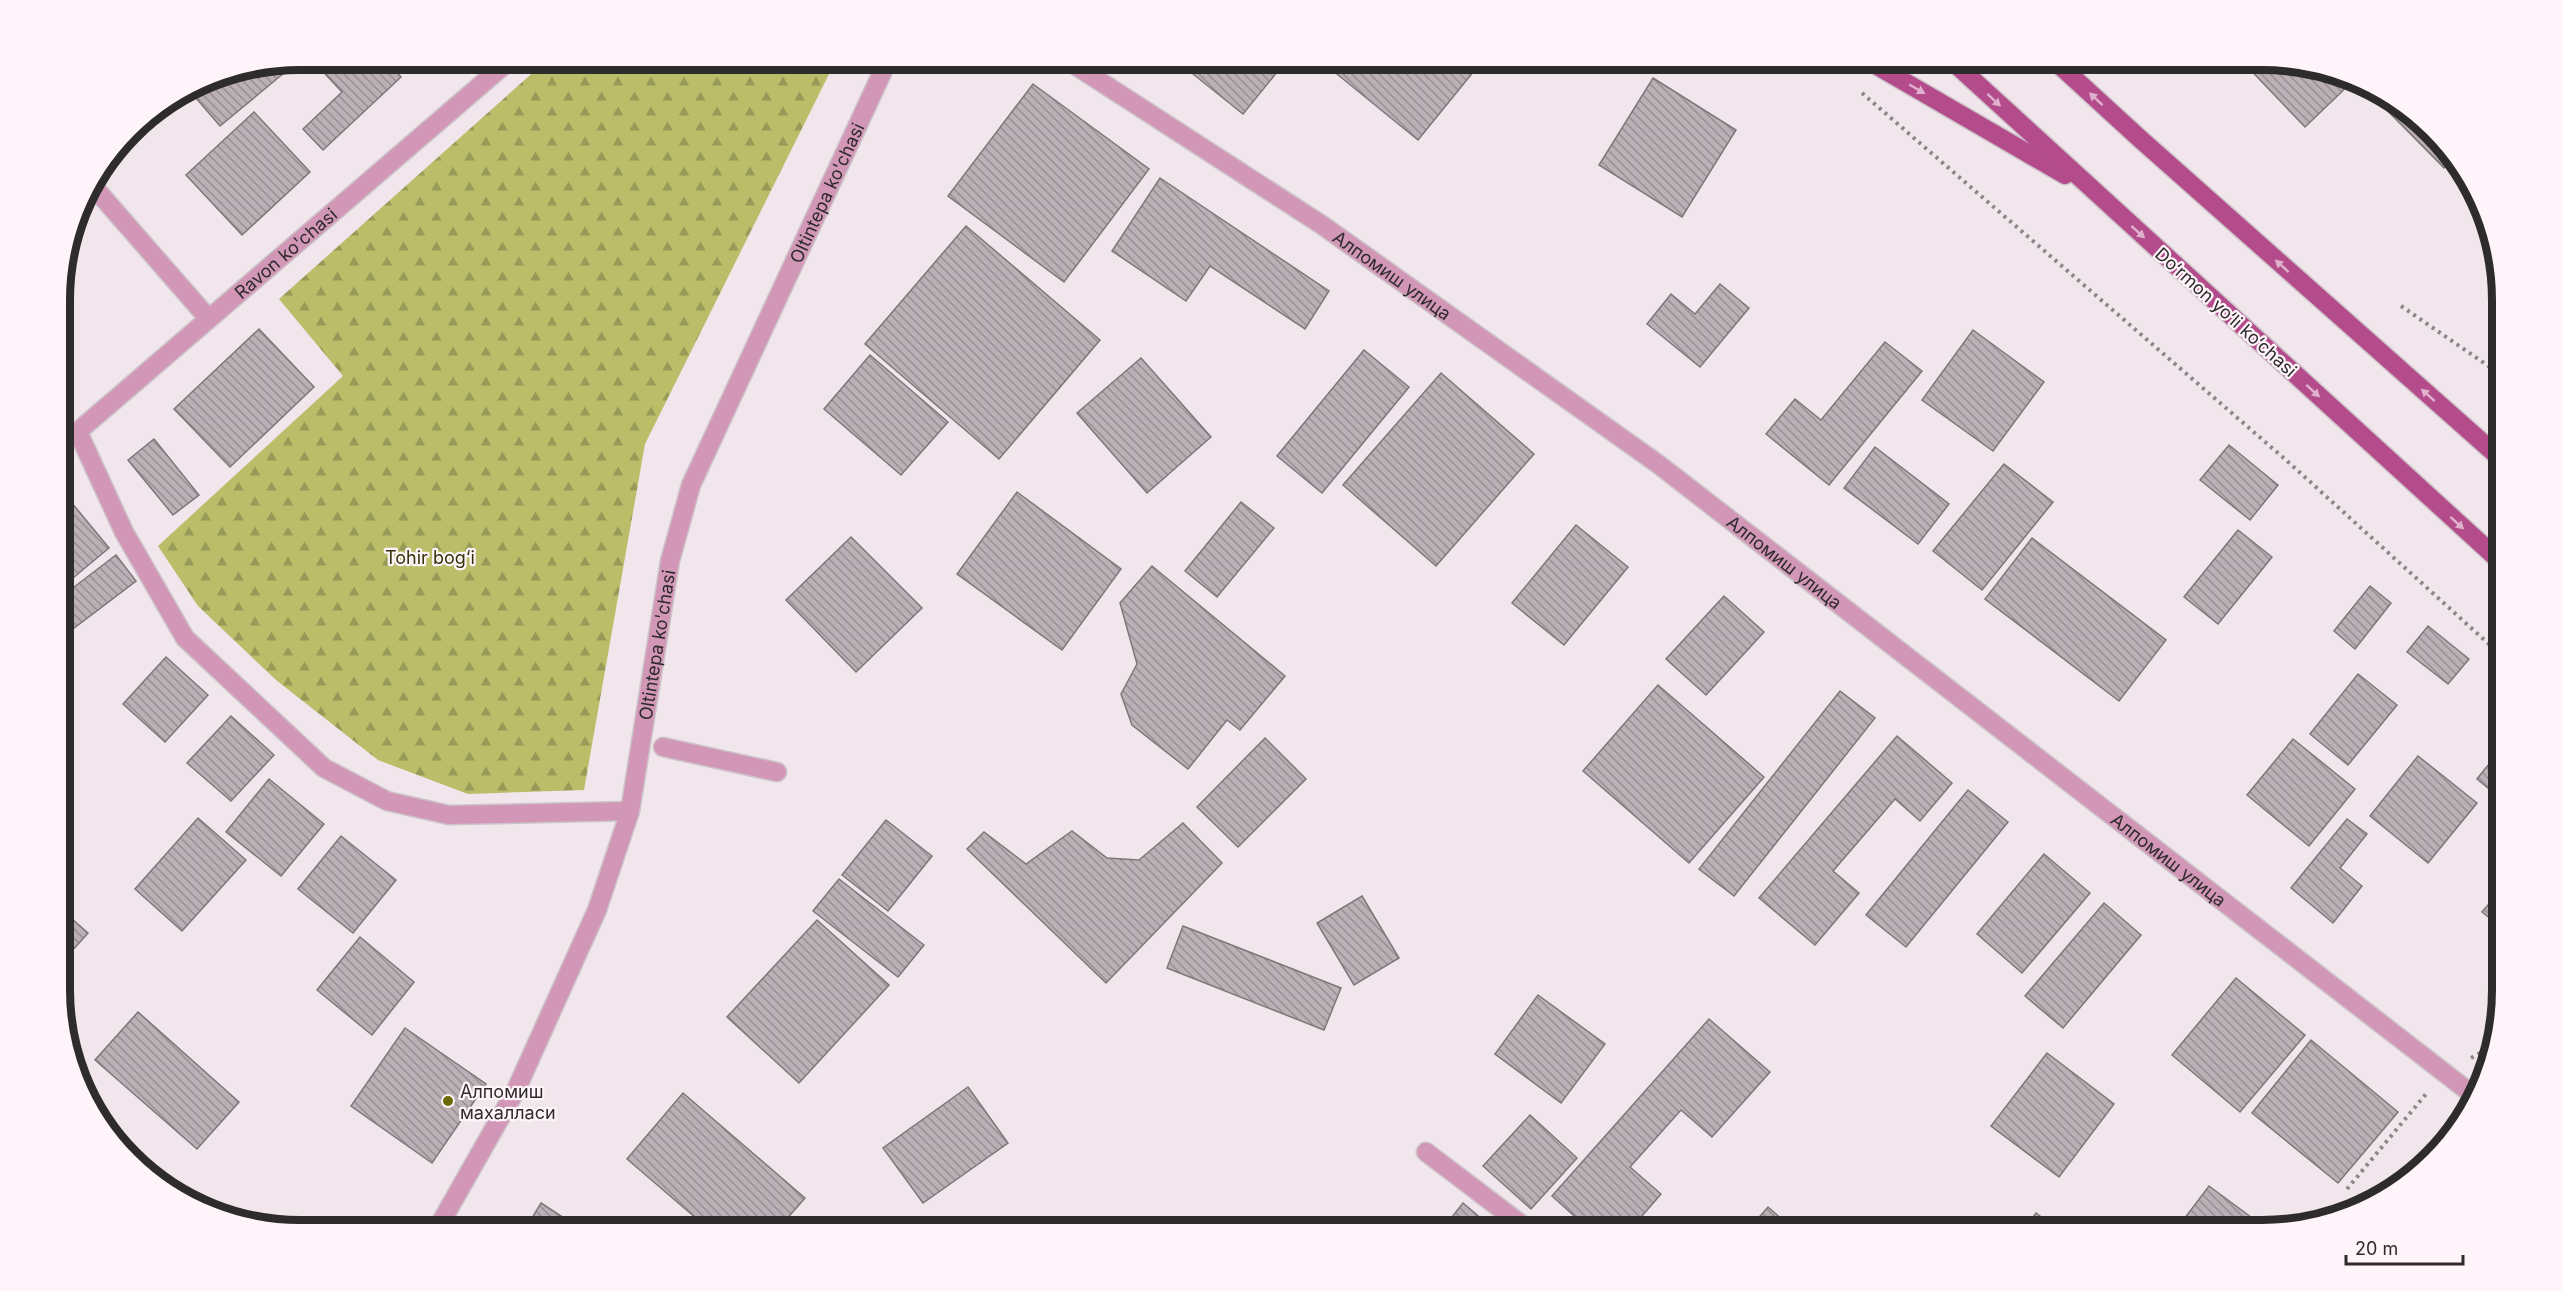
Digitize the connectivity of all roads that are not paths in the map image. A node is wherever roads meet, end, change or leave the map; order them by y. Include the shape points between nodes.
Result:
1 (498, 70) edge
2 (883, 70) edge
3 (1082, 70) edge
4 (1884, 70) edge
5 (1963, 70) edge
6 (2065, 70) edge
7 (98, 192) edge
8 (2094, 192) junction
9 (208, 318) junction
10 (78, 432) junction
11 (70, 439) edge
12 (2492, 452) edge
13 (2492, 554) edge
14 (663, 747) dead end
15 (777, 771) dead end
16 (630, 811) junction
17 (2468, 1092) edge
18 (1426, 1152) dead end
19 (442, 1220) edge
20 (1516, 1220) edge

1 - 9 street, Ravon ko'chasi
2 - 16 street, Oltintepa ko'chasi via 691,485 670,561
3 - 17 street, Алпомиш улица via 1322,225 1658,464
4 -> 8 main road
5 -> 8 main road, Do‘rmon yo‘li ko‘chasi
12 -> 6 main road
7 - 9 street
8 -> 13 main road, Do‘rmon yo‘li ko‘chasi
9 - 10 street, Ravon ko'chasi
10 - 11 street, Ravon ko'chasi
10 - 16 street via 124,532 185,638 324,768 387,801 449,815
14 - 15 street
16 - 19 street, Oltintepa ko'chasi via 597,910 516,1090
18 - 20 street

